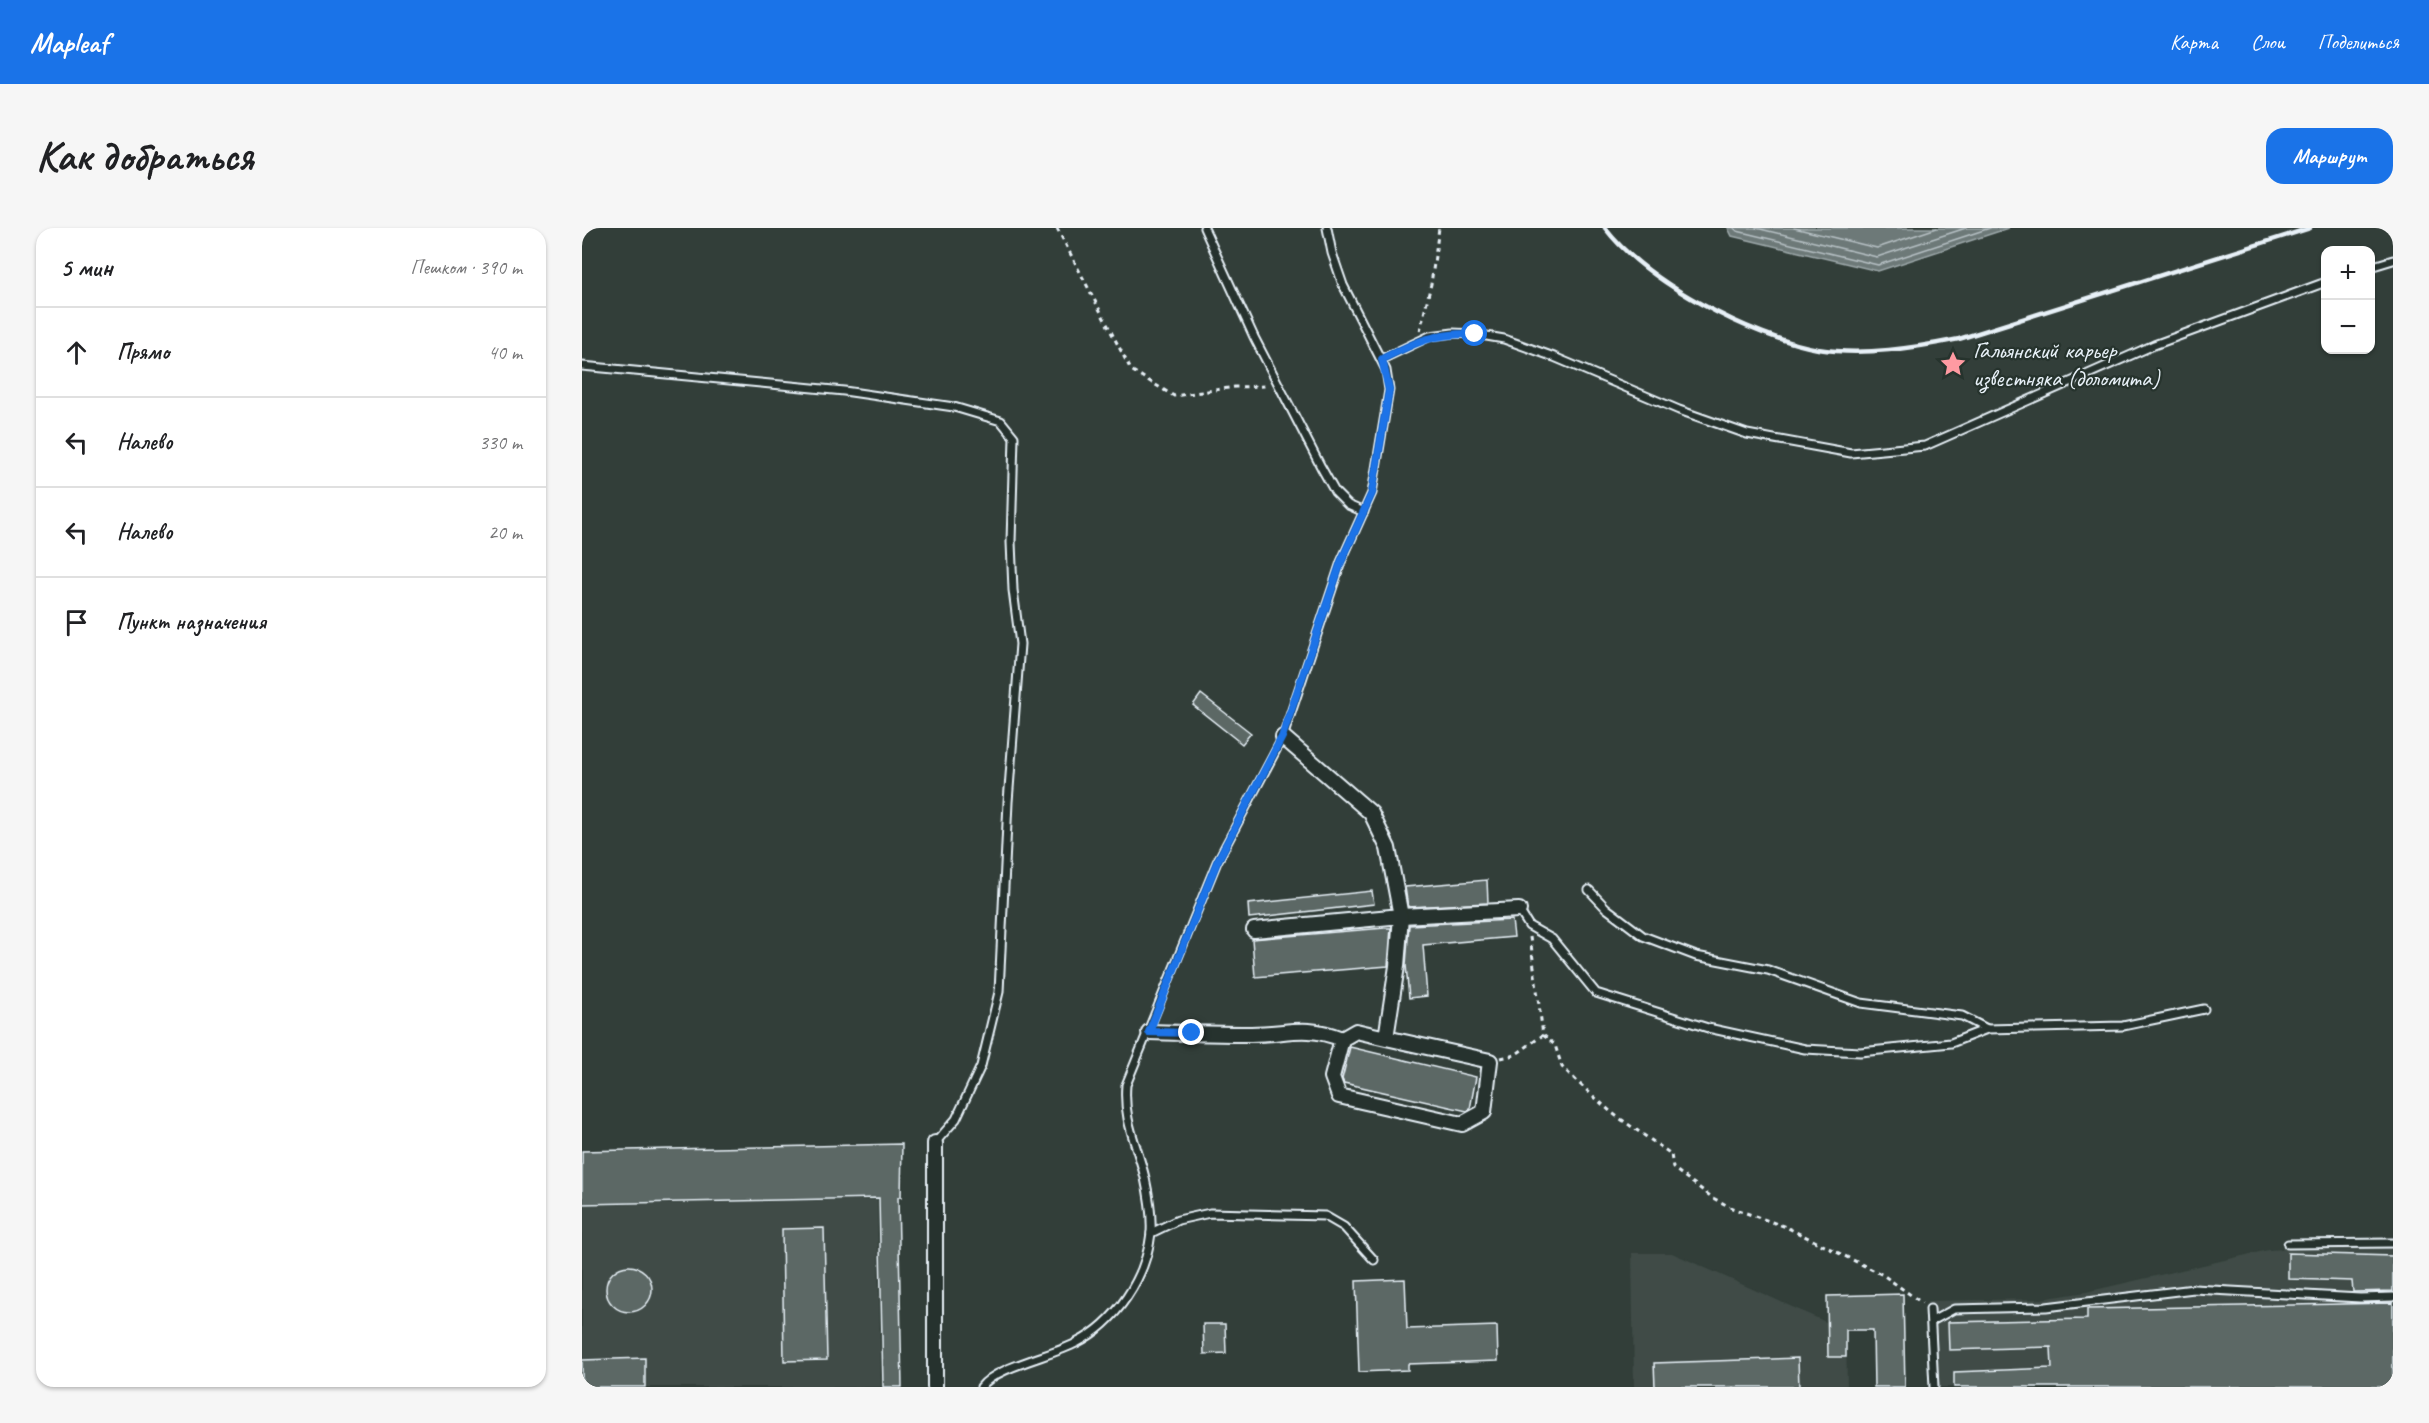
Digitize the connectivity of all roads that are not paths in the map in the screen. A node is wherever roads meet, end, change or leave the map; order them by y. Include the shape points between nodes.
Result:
1 (1204, 228) edge
2 (1327, 228) edge
3 (2393, 260) edge
4 (2375, 265) edge
5 (2321, 283) edge
6 (1382, 359) junction
7 (582, 366) edge
8 (1364, 512) junction
9 (1282, 737) junction
10 (1589, 890) dead end
11 (1519, 910) joint
12 (1401, 916) junction
13 (1254, 930) dead end
14 (2204, 1009) dead end
15 (1987, 1029) junction
16 (1149, 1032) junction
17 (1386, 1038) junction
18 (1342, 1040) junction
19 (935, 1143) joint
20 (1150, 1233) junction
21 (2393, 1243) edge
22 (2288, 1244) dead end
23 (1374, 1260) dead end
24 (2393, 1297) edge
25 (1930, 1309) road end
26 (1932, 1321) junction
27 (935, 1387) edge
28 (981, 1387) edge
29 (1934, 1387) edge

1 - 8 lane via 1278,386 1335,492 1348,505
2 - 6 lane via 1343,285
3 - 4 lane
5 - 6 lane via 2154,345 1925,446 1851,453 1747,434 1504,339 1454,333 1430,336
6 - 8 lane via 1389,390 1377,469
7 - 19 lane via 844,391 954,407 1001,421 1014,437 1011,542 1020,644 1008,792 999,992 981,1066 956,1119
8 - 9 lane via 1324,609
9 - 12 street via 1371,813 1388,848
9 - 16 lane via 1217,862
10 - 15 lane via 1606,909 1643,936 1696,956 1768,970 1861,1003 1962,1016
11 - 12 street
11 - 15 lane via 1529,926 1552,939 1596,993 1708,1028 1805,1049 1860,1052 1951,1043
12 - 13 street
12 - 17 street
14 - 15 lane via 2123,1026
16 - 18 street via 1254,1034 1304,1029 1326,1032
16 - 20 lane via 1126,1085 1124,1104 1144,1176
17 - 18 street via 1356,1031
17 - 18 street via 1490,1061 1484,1112 1462,1124 1339,1096 1332,1077
19 - 27 street
20 - 23 lane via 1178,1220 1210,1213 1325,1216 1344,1227
20 - 28 lane via 1133,1288 1106,1322 1059,1352 995,1374
21 - 22 lane
24 - 26 lane via 2193,1289 2046,1307 1954,1309
25 - 26 lane
26 - 29 lane

